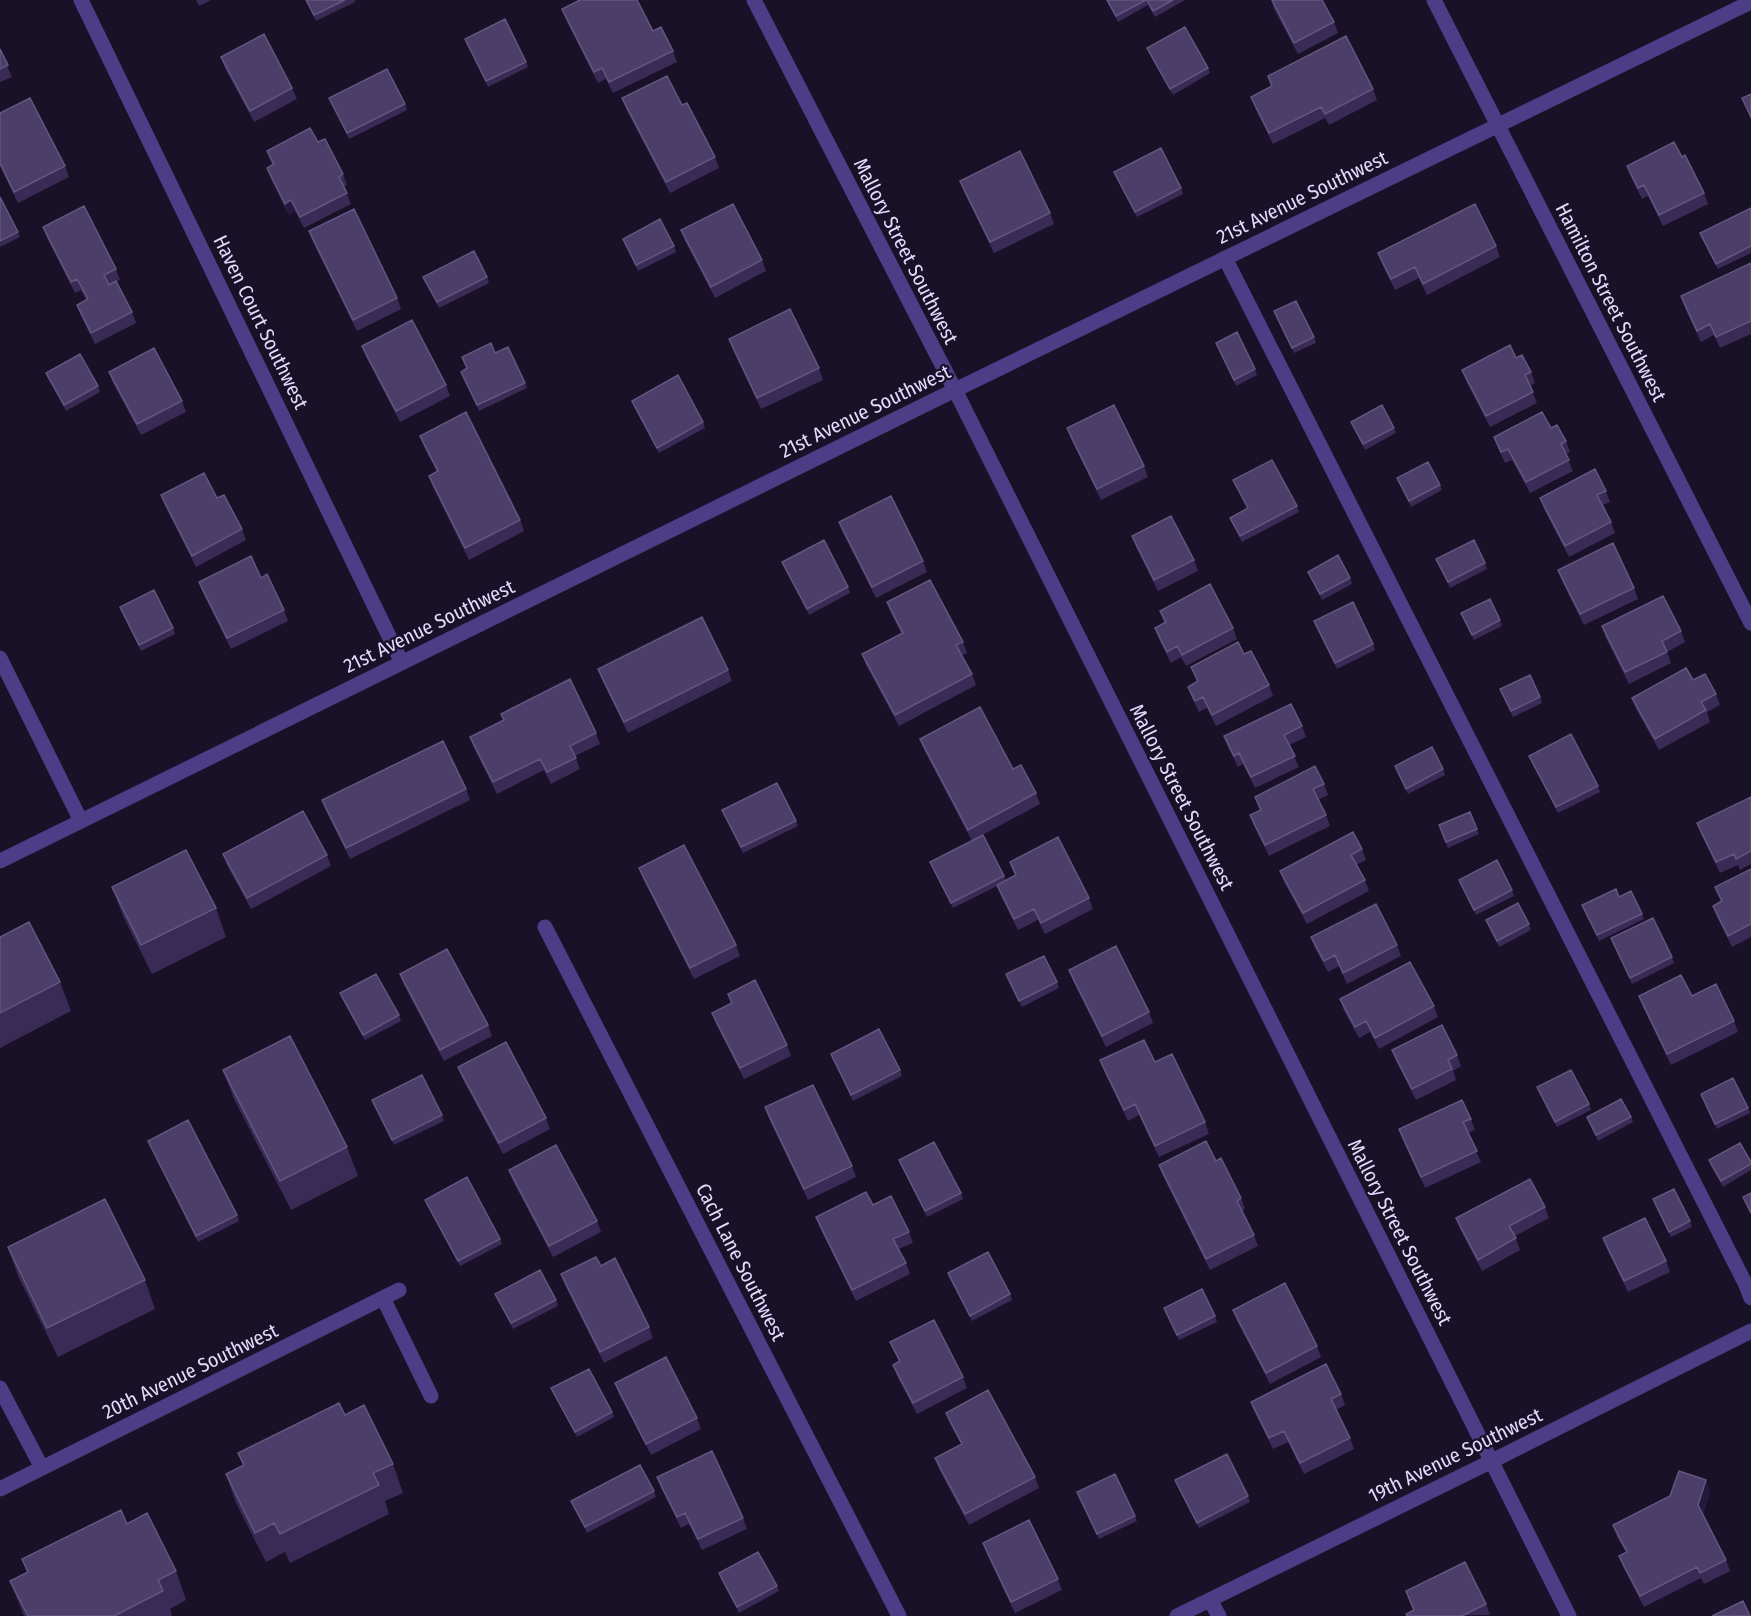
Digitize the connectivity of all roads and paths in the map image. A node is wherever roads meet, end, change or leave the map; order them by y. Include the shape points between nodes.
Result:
1 (81, 0) edge
2 (754, 0) edge
3 (1434, 0) edge
4 (1751, 2) edge
5 (1498, 125) junction
6 (1225, 258) junction
7 (955, 390) junction
8 (1746, 599) edge
9 (1751, 623) edge
10 (0, 658) edge
11 (402, 663) junction
12 (81, 821) junction
13 (0, 861) edge
14 (545, 927) dead end
15 (399, 1290) dead end
16 (383, 1298) junction
17 (1751, 1298) edge
18 (1751, 1331) edge
19 (0, 1388) edge
20 (431, 1396) dead end
21 (1492, 1461) junction
22 (42, 1468) junction
23 (0, 1489) edge
24 (1210, 1600) junction
25 (899, 1616) edge
26 (1177, 1616) edge
27 (1219, 1616) edge
28 (1569, 1616) edge

1 - 11 street, Haven Court Southwest
2 - 7 street, Mallory Street Southwest
3 - 5 street, Hamilton Street Southwest
4 - 5 street, 21st Avenue Southwest
5 - 6 street, 21st Avenue Southwest
5 - 8 street, Hamilton Street Southwest
6 - 7 street, 21st Avenue Southwest
6 - 17 street
7 - 11 street, 21st Avenue Southwest
7 - 21 street, Mallory Street Southwest
8 - 9 street, Hamilton Street Southwest
10 - 12 street
11 - 12 street, 21st Avenue Southwest
12 - 13 street, 21st Avenue Southwest
14 - 25 street, Cach Lane Southwest
15 - 16 street, 20th Avenue Southwest
16 - 20 street
16 - 22 street, 20th Avenue Southwest
18 - 21 street, 19th Avenue Southwest
19 - 22 street
21 - 24 street, 19th Avenue Southwest
21 - 28 street, Mallory Street Southwest
22 - 23 street, 20th Avenue Southwest
24 - 26 street, 19th Avenue Southwest
24 - 27 street

